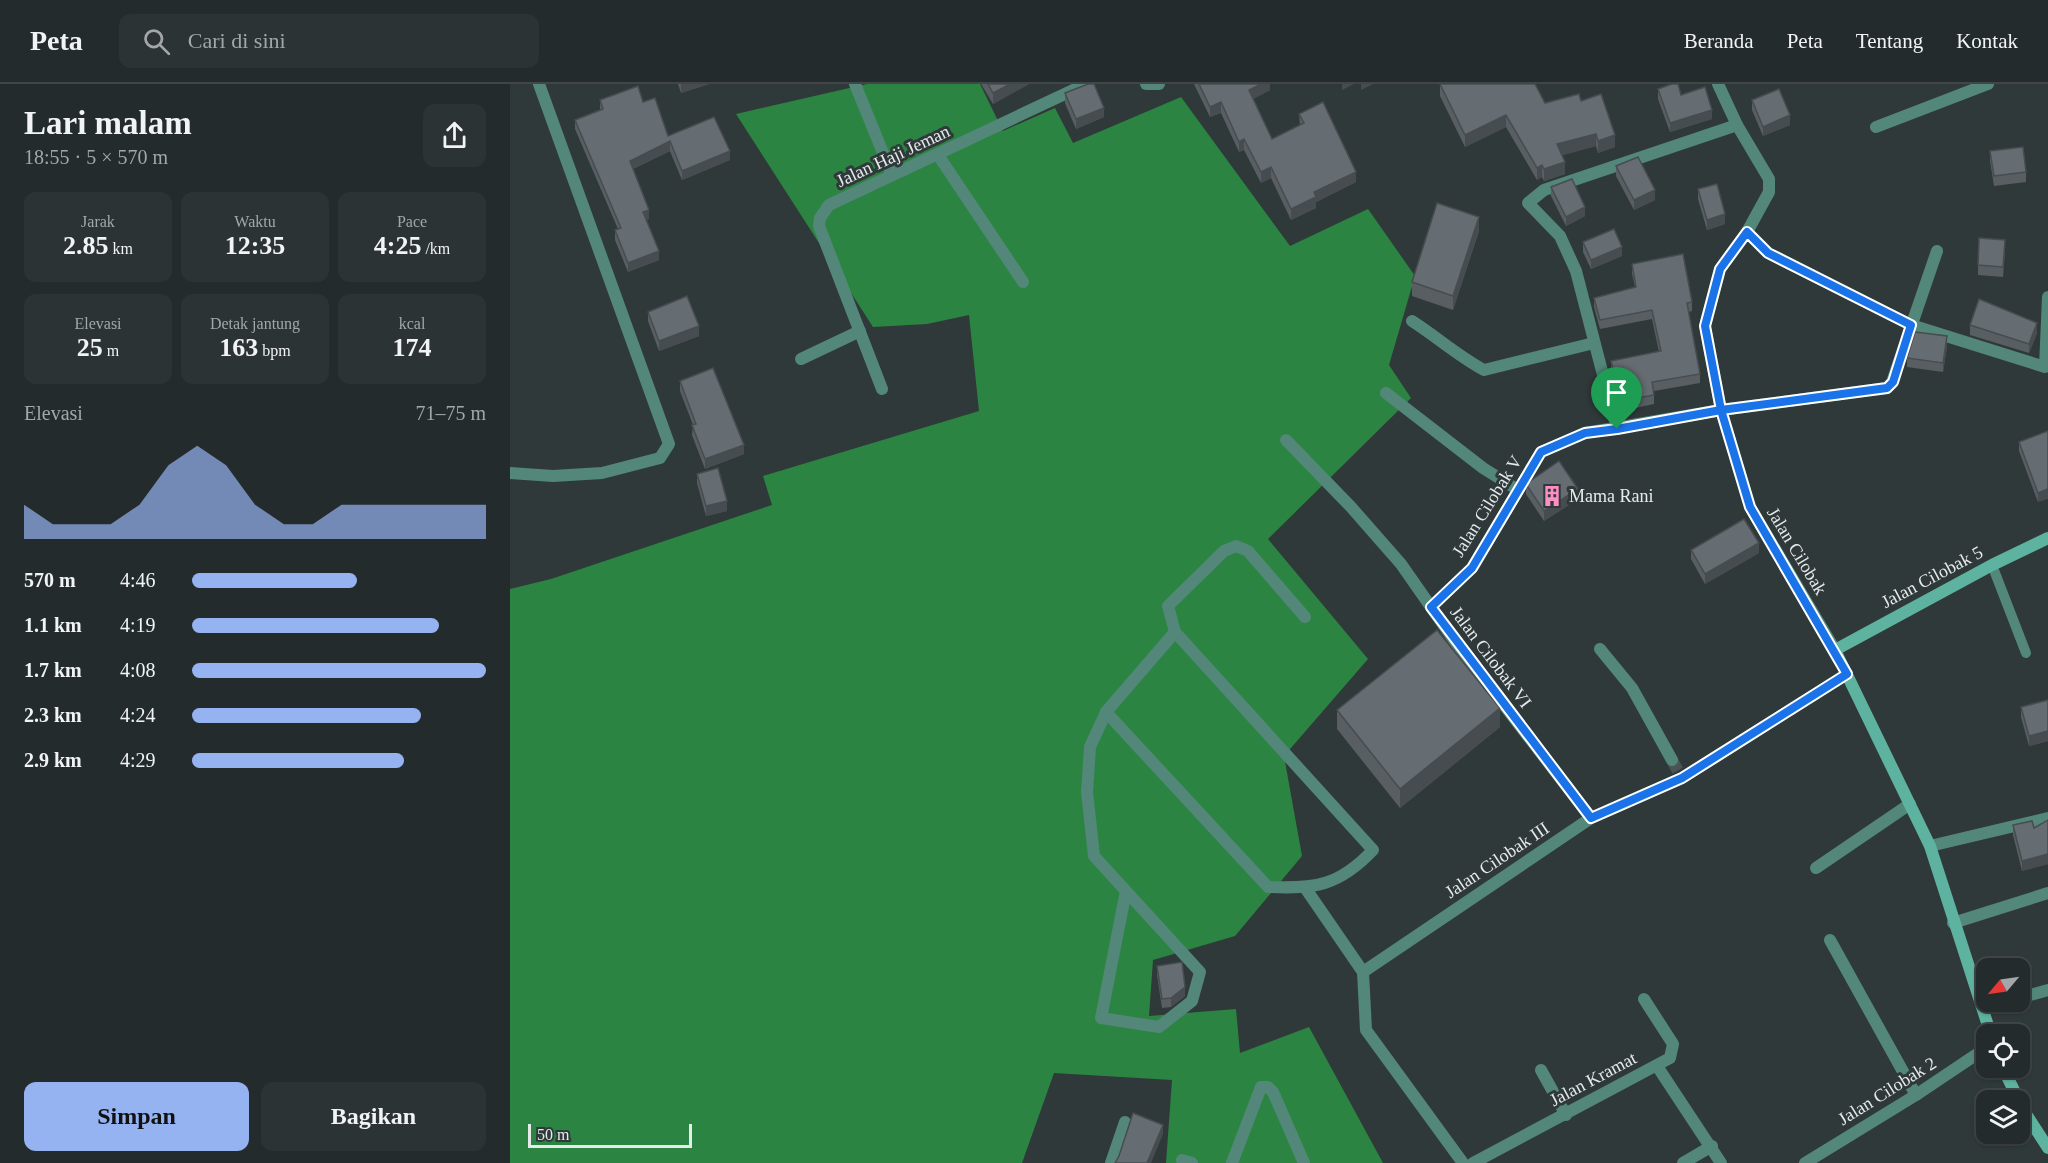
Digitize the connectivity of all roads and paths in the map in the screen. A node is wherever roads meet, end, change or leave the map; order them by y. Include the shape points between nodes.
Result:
1 (539, 84) edge
2 (855, 84) edge
3 (1086, 84) edge
4 (1146, 84) edge
5 (1159, 84) edge
6 (1718, 84) edge
7 (1988, 84) edge
8 (1737, 125) junction
9 (1876, 127) dead end
10 (938, 155) junction
11 (892, 175) junction
12 (1747, 232) junction
13 (1937, 251) dead end
14 (1023, 282) dead end
15 (2048, 297) edge
16 (1412, 321) dead end
17 (1911, 325) junction
18 (860, 331) junction
19 (1594, 343) junction
20 (801, 359) dead end
21 (882, 389) dead end
22 (1395, 400) dead end
23 (1721, 410) junction
24 (1617, 429) junction
25 (1286, 440) dead end
26 (510, 472) edge
27 (1518, 490) junction
28 (2048, 538) edge
29 (1992, 565) junction
30 (1431, 607) junction
31 (1305, 616) dead end
32 (1175, 632) junction
33 (1600, 649) dead end
34 (1835, 650) junction
35 (2026, 653) dead end
36 (1847, 674) junction
37 (1106, 712) junction
38 (1672, 760) tunnel mouth
39 (1910, 804) junction
40 (1591, 818) junction
41 (2048, 818) edge
42 (1930, 846) junction
43 (1816, 868) dead end
44 (1306, 889) junction
45 (1126, 891) junction
46 (2048, 893) edge
47 (1953, 923) junction
48 (1830, 940) dead end
49 (1363, 972) junction
50 (1976, 987) edge
51 (2048, 990) edge
52 (2030, 995) edge
53 (1644, 999) dead end
54 (1976, 1055) edge
55 (1657, 1066) junction
56 (1540, 1070) dead end
57 (2008, 1078) edge
58 (1916, 1095) junction
59 (1566, 1115) junction
60 (1125, 1122) dead end
61 (1712, 1146) junction
62 (2048, 1148) edge
63 (1110, 1163) edge
64 (1232, 1163) edge
65 (1304, 1163) edge
66 (1463, 1163) edge
67 (1473, 1163) edge
68 (1683, 1163) edge
69 (1721, 1163) edge
70 (1805, 1163) edge

1 - 26 street via 669,444 660,458 602,473 553,476
2 - 11 street
3 - 10 street, Jalan Haji Jeman
4 - 5 street
6 - 8 street, Jalan Cilobak
7 - 9 street
8 - 12 street, Jalan Cilobak via 1769,179 1769,192
8 - 19 street via 1544,190 1528,203 1560,236 1576,271
10 - 11 street, Jalan Haji Jeman
10 - 14 street
11 - 18 street, Jalan Haji Jeman via 829,205 820,218 819,226
12 - 17 street via 1768,253
12 - 23 street, Jalan Cilobak via 1720,269 1705,326
13 - 17 street
15 - 17 street via 2044,367
16 - 19 street via 1484,370
17 - 23 street, Jalan Cilobak V via 1893,382 1887,388
18 - 20 street
18 - 21 street, Jalan Haji Jeman
19 - 24 street
22 - 27 street
23 - 24 street, Jalan Cilobak V
23 - 34 street, Jalan Cilobak via 1750,507
24 - 27 street, Jalan Cilobak V via 1585,433 1541,452
25 - 30 street, Jalan Cilobak VI via 1401,564
27 - 30 street, Jalan Cilobak V via 1472,568
28 - 29 street, Jalan Cilobak 5
29 - 34 street, Jalan Cilobak 5
29 - 35 lane
30 - 40 street, Jalan Cilobak VI
31 - 32 street via 1248,551 1236,546 1224,551 1168,606
32 - 37 street
32 - 44 street via 1373,850 1359,866
33 - 38 street via 1641,702
34 - 36 street, Jalan Cilobak
36 - 39 street, Jalan Cilobak
36 - 40 street, Jalan Cilobak III via 1681,775
37 - 44 street via 1268,887
37 - 45 street via 1090,747 1087,792 1094,856
39 - 42 street, Jalan Cilobak
39 - 43 street
40 - 49 street, Jalan Cilobak III
41 - 42 street
42 - 47 street, Jalan Cilobak
44 - 49 street
45 - 45 street via 1200,972 1192,1001 1160,1027 1101,1018
46 - 47 street
47 - 50 street, Jalan Cilobak
48 - 58 street
49 - 66 street via 1366,1030
51 - 52 street
53 - 55 street, Jalan Kramat via 1673,1044 1670,1058
54 - 58 street, Jalan Cilobak 2
55 - 59 street, Jalan Kramat
55 - 61 street
56 - 59 street
57 - 62 street
58 - 70 street, Jalan Cilobak 2
59 - 67 street, Jalan Kramat
60 - 63 street
61 - 68 street
61 - 69 street
64 - 65 street via 1261,1087 1268,1087

